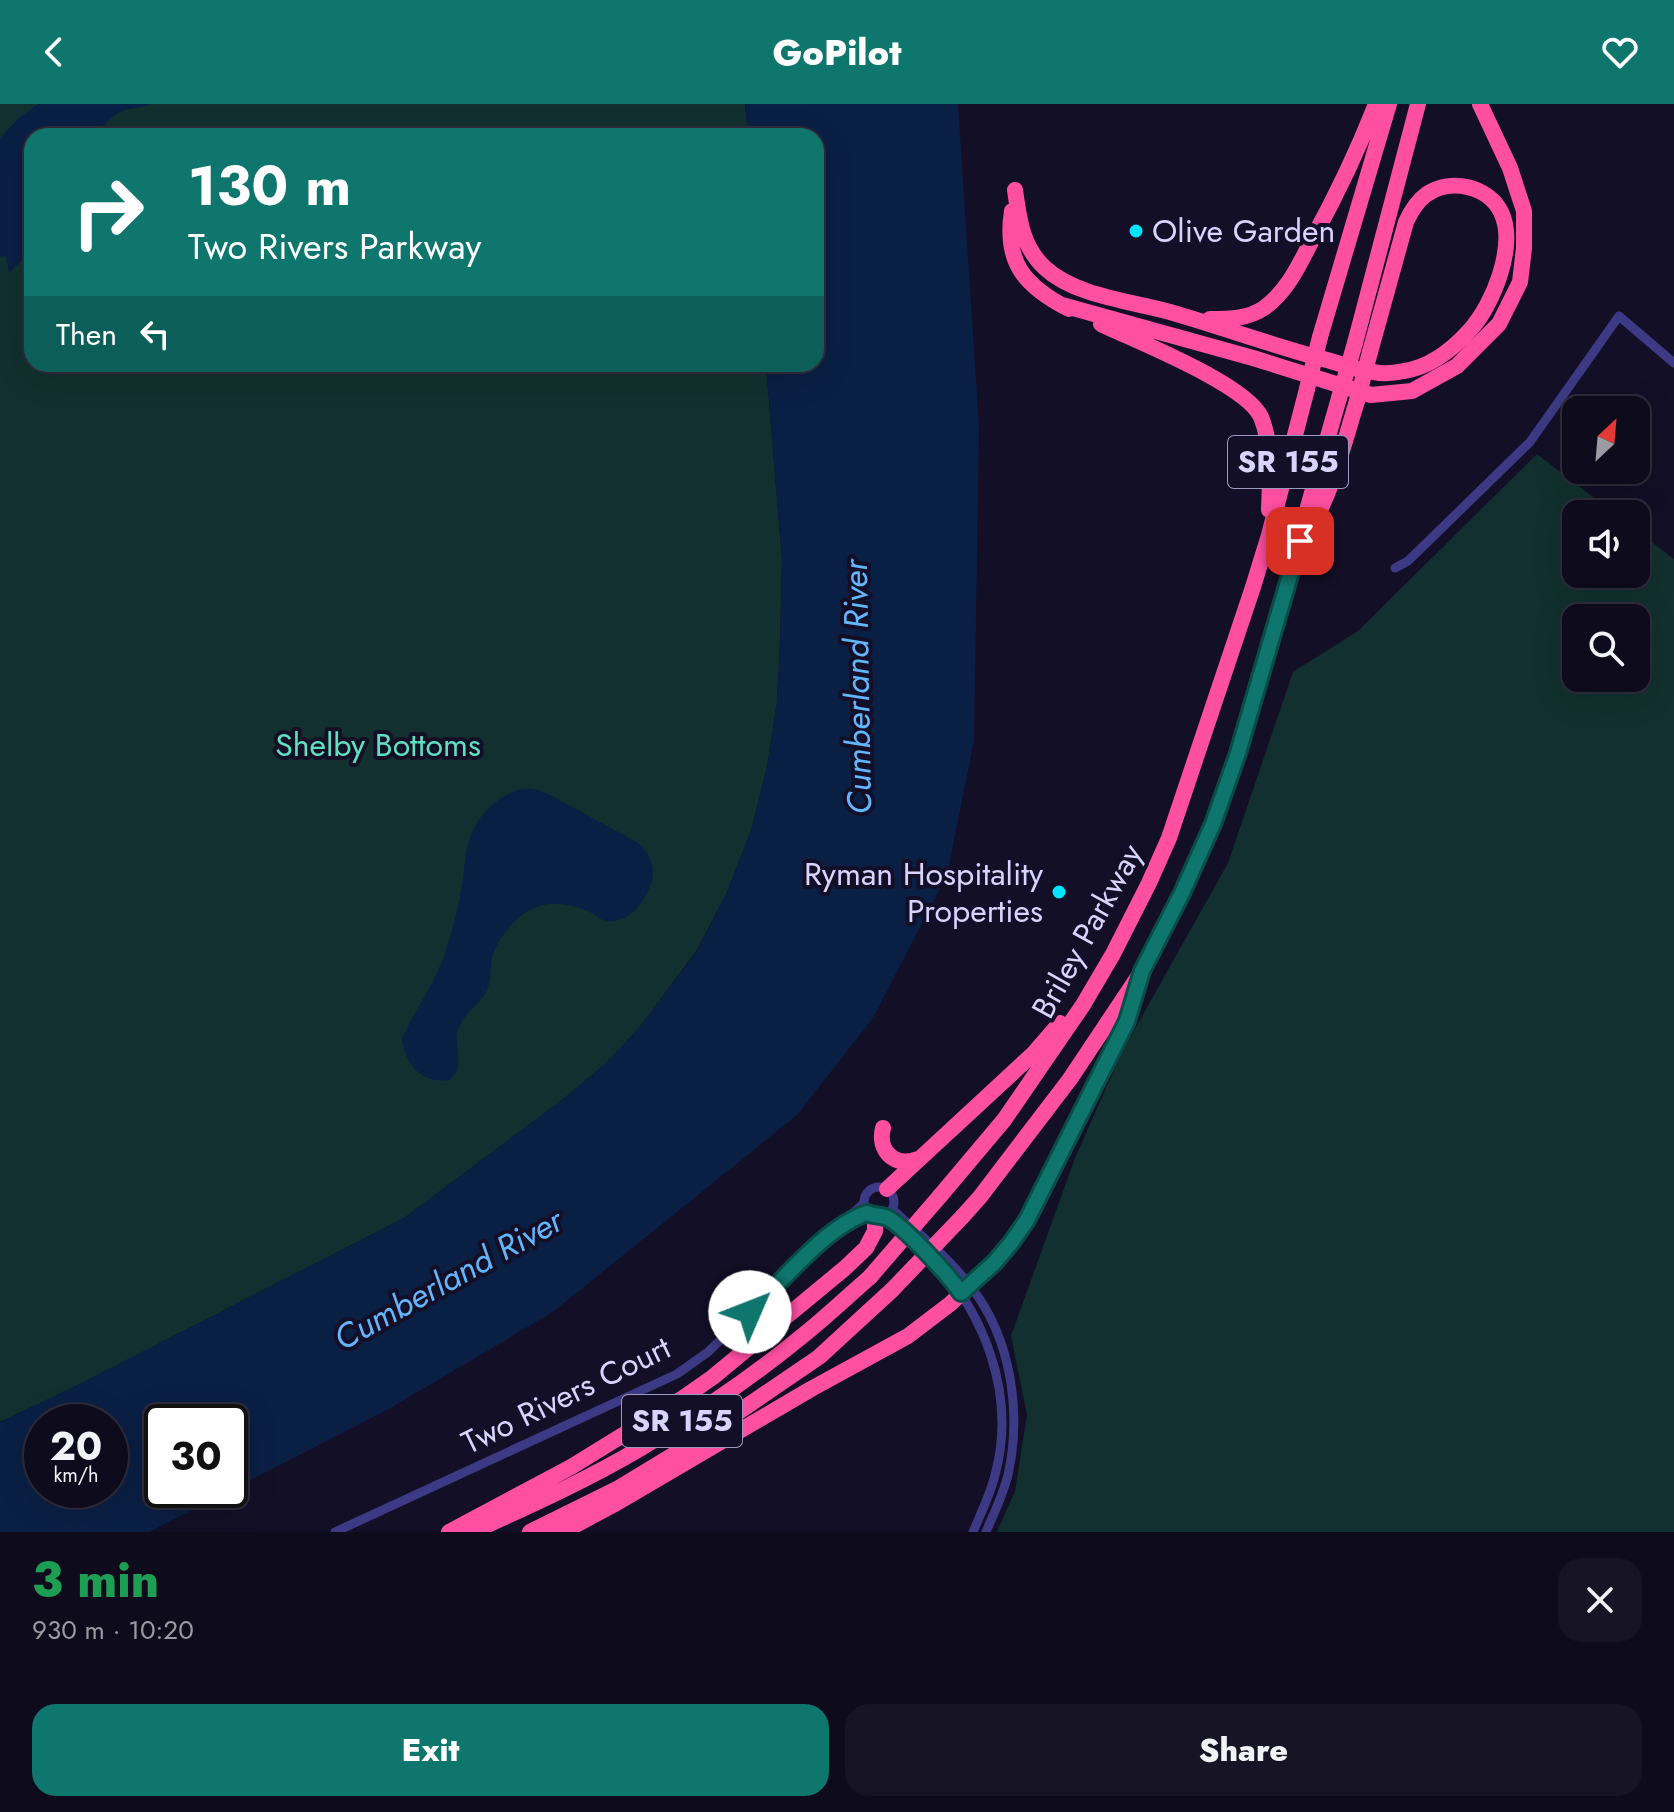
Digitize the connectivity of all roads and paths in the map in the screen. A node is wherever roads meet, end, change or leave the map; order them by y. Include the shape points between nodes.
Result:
1 (1376, 104) edge
2 (1389, 104) edge
3 (1418, 104) edge
4 (1480, 104) edge
5 (1045, 268) junction
6 (1031, 283) junction
7 (1062, 305) junction
8 (1168, 312) junction
9 (1674, 363) edge
10 (1269, 535) junction
11 (1300, 541) junction
12 (1395, 568) dead end
13 (1132, 916) junction
14 (1142, 971) junction
15 (883, 1128) dead end
16 (919, 1158) junction
17 (887, 1189) junction
18 (864, 1203) junction
19 (892, 1209) junction
20 (876, 1215) junction
21 (842, 1224) junction
22 (965, 1289) junction
23 (335, 1532) edge
24 (449, 1532) edge
25 (472, 1532) edge
26 (530, 1532) edge
27 (556, 1532) edge
28 (973, 1532) edge
29 (986, 1532) edge

1 - 8 highway via 1334,199 1277,297 1262,310 1227,319
2 - 10 highway, Briley Parkway / SR 155, bridge
3 - 11 highway, Briley Parkway / SR 155, bridge
4 - 7 highway via 1524,211 1520,282 1499,324 1457,366 1412,391 1371,395
5 - 6 highway
5 - 6 highway via 1020,227 1015,190 1010,239 1022,274
5 - 8 highway via 1078,287
6 - 7 highway
7 - 10 highway via 1189,365 1249,402 1259,414 1270,456
8 - 11 highway, bridge via 1304,354 1374,373 1405,371 1454,347 1491,297 1507,246 1499,209 1476,189 1460,186 1429,192 1411,209 1406,222 1370,352 1357,401 1341,452 1318,517
9 - 12 street via 1619,316 1530,442
10 - 13 highway, Briley Parkway / SR 155 via 1169,838
11 - 14 highway, Briley Parkway / SR 155 via 1213,824
13 - 16 highway via 1078,1002 1034,1053
13 - 25 highway, Briley Parkway / SR 155, bridge via 1083,1005 1004,1120 870,1277 801,1337 641,1448
14 - 22 highway via 1127,1021 1027,1220 995,1262
14 - 26 highway, Briley Parkway / SR 155, bridge via 1070,1079 980,1197 819,1357 617,1489
15 - 16 highway via 882,1143 889,1155 902,1162
16 - 17 highway
17 - 18 street via 872,1189
17 - 19 street via 893,1196
18 - 20 street
18 - 21 street, Two Rivers Court
19 - 20 street
19 - 22 street via 941,1254
20 - 21 street
20 - 22 street via 895,1223
20 - 24 highway via 866,1248 713,1377 571,1467
21 - 23 street, Two Rivers Court via 708,1352 677,1374
22 - 27 highway via 908,1336 613,1505
22 - 28 street via 996,1371 1002,1422 996,1473
22 - 29 street via 990,1317 1013,1395 1007,1476

